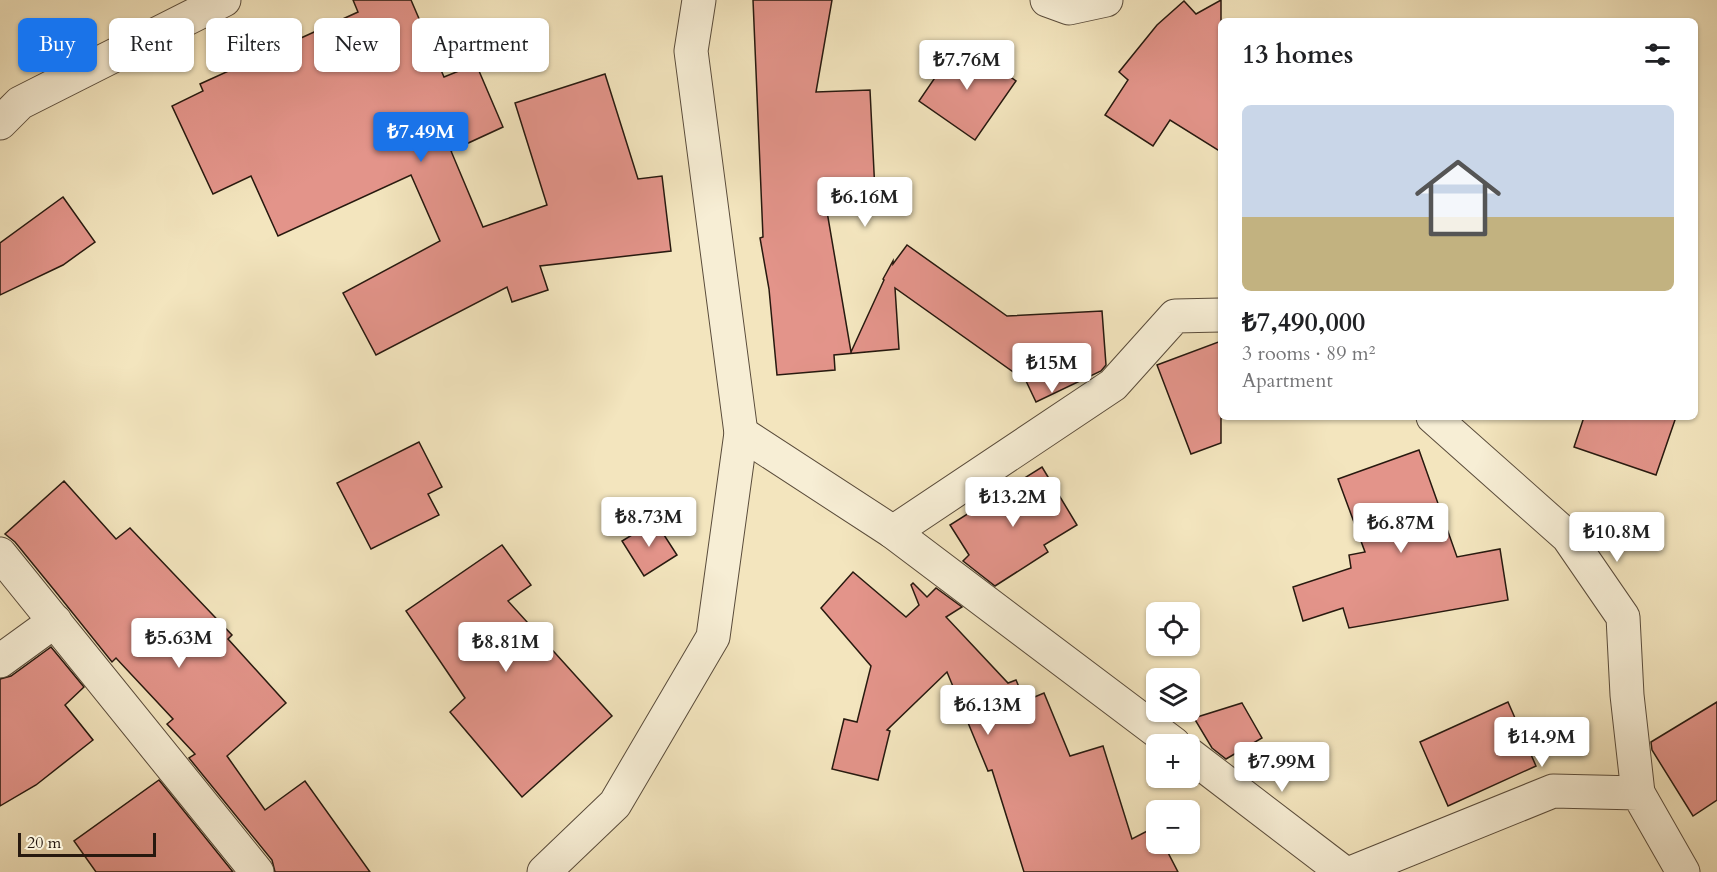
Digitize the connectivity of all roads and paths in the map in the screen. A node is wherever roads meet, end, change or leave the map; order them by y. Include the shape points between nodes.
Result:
1 (224, 0) edge
2 (699, 0) edge
3 (1047, 0) edge
4 (1106, 0) edge
5 (0, 123) edge
6 (1218, 315) edge
7 (1435, 420) edge
8 (741, 434) junction
9 (893, 532) junction
10 (0, 554) edge
11 (55, 621) junction
12 (0, 661) edge
13 (1161, 734) edge
14 (1200, 763) edge
15 (1638, 793) junction
16 (1302, 840) junction
17 (257, 872) edge
18 (544, 872) edge
19 (1310, 872) edge
20 (1343, 872) edge
21 (1353, 872) edge
22 (1683, 872) edge

1 - 5 street via 20,103
2 - 8 street via 691,51
3 - 4 street via 1069,8
6 - 9 street via 1175,316 1113,384
7 - 15 street via 1568,537 1623,617
8 - 9 street
8 - 18 street via 713,637 615,804
9 - 13 street
10 - 11 street
11 - 12 street
11 - 17 street
14 - 16 street
15 - 21 street via 1553,791
15 - 22 street
16 - 19 street
16 - 20 street

